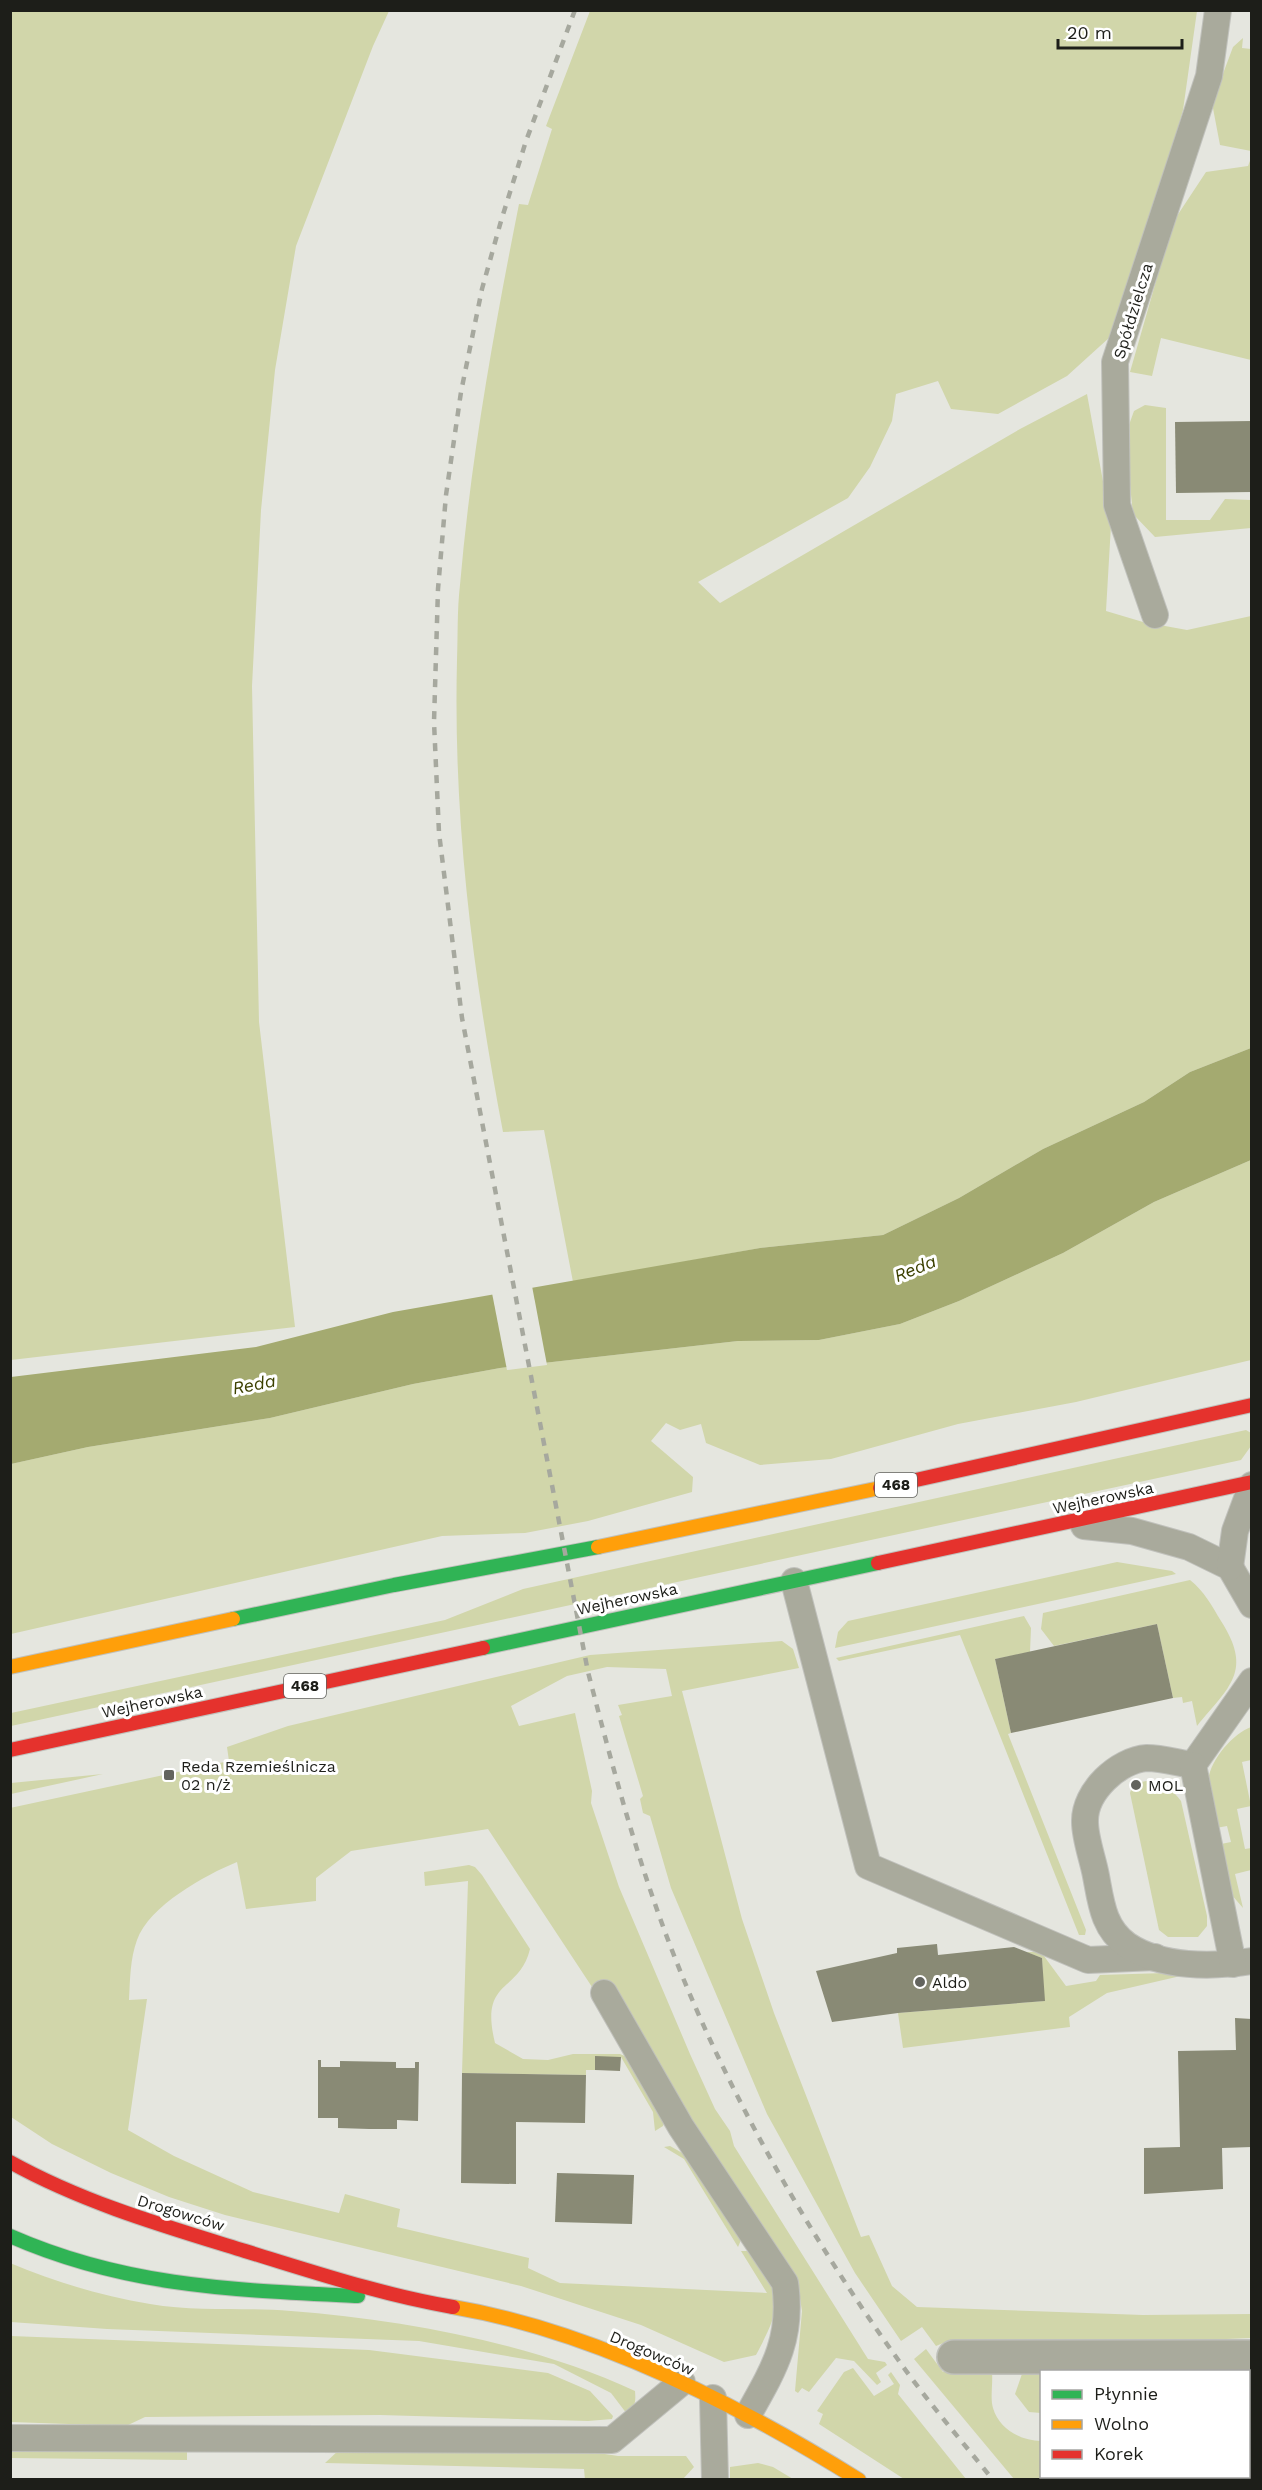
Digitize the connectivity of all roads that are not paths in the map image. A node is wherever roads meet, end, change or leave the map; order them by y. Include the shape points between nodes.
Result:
1 (1218, 10) edge
2 (1155, 615) dead end
3 (1251, 1405) edge
4 (1251, 1483) edge
5 (1051, 1526) junction
6 (1230, 1567) junction
7 (794, 1581) junction
8 (1251, 1605) edge
9 (10, 1667) edge
10 (1251, 1681) edge
11 (10, 1750) edge
12 (1193, 1765) junction
13 (1155, 1957) junction
14 (1242, 1963) edge
15 (604, 1993) dead end
16 (10, 2162) edge
17 (10, 2236) edge
18 (416, 2300) junction
19 (954, 2357) dead end
20 (1251, 2357) edge
21 (1090, 2365) edge
22 (682, 2382) junction
23 (713, 2398) junction
24 (748, 2415) junction
25 (10, 2438) edge
26 (715, 2480) edge
27 (859, 2480) edge

1 - 2 lane, Spółdzielcza via 1209,75 1115,362 1117,505
3 - 9 main road, 468 via 813,1503 394,1585
4 - 5 main road, Wejherowska / 468
4 - 6 lane via 1235,1531
5 - 6 lane via 1103,1526 1132,1531 1189,1547
5 - 7 main road, Wejherowska / 468
6 - 8 lane
7 - 11 main road, Wejherowska / 468
7 - 13 lane via 867,1866 1088,1960
10 - 12 lane
12 - 13 lane via 1147,1758 1123,1766 1103,1781 1091,1800 1085,1821 1106,1922 1126,1944
12 - 14 lane
13 - 14 lane via 1196,1965
15 - 24 lane via 681,2127 785,2283 789,2307 781,2355
16 - 18 main road, Drogowców via 40,2180 134,2217
17 - 18 main road, Drogowców via 103,2271 172,2283
18 - 22 main road, Drogowców via 483,2313 579,2341
19 - 21 street
20 - 21 street
22 - 23 main road, Drogowców
22 - 25 lane via 612,2440
23 - 24 main road, Drogowców
23 - 26 lane
24 - 27 main road, Drogowców via 794,2438

